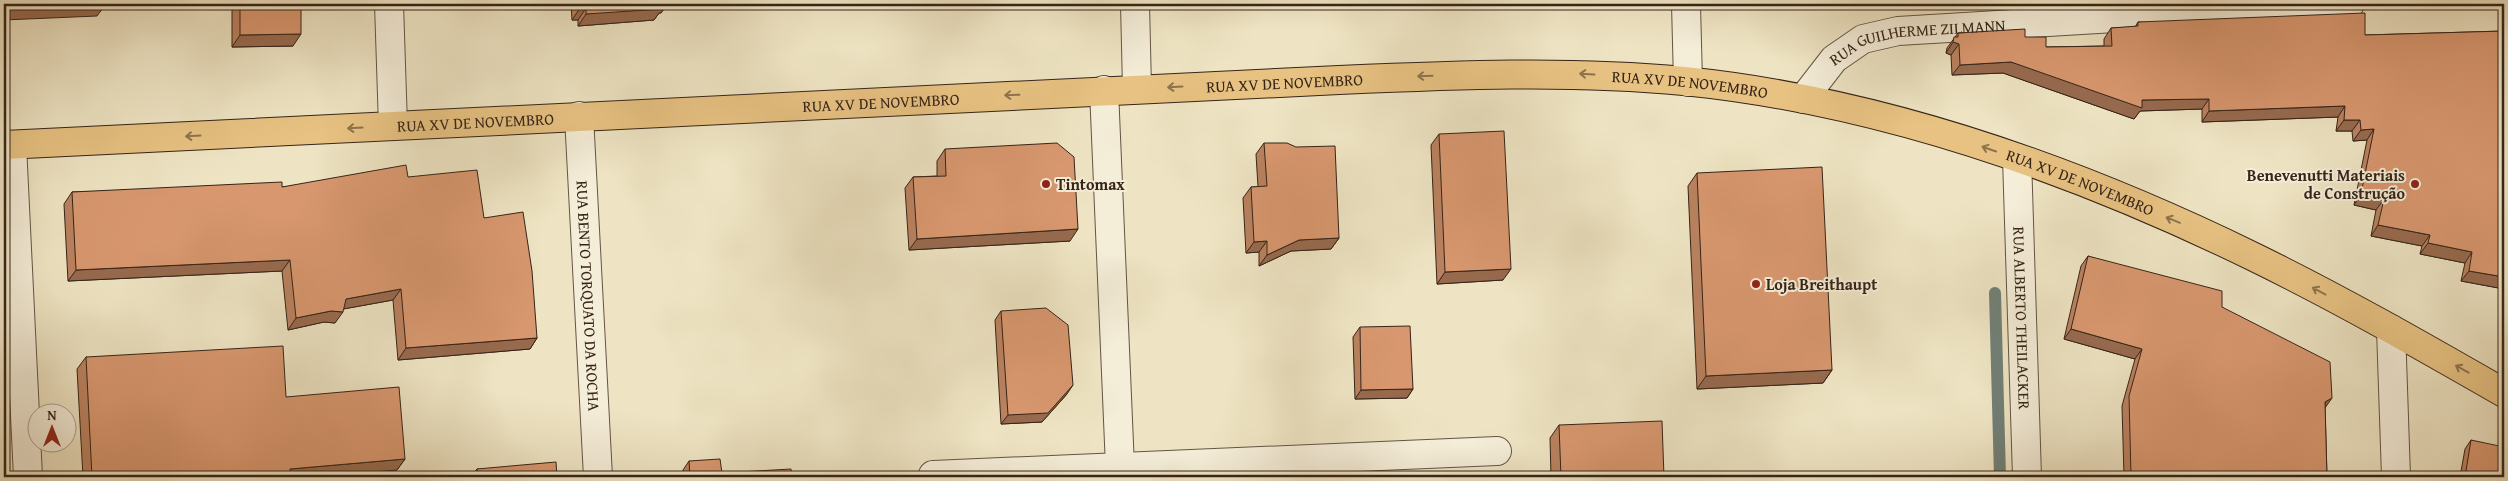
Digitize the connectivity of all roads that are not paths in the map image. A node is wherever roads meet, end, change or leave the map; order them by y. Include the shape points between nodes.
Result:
1 (389, 4) edge
2 (1134, 4) edge
3 (1686, 4) edge
4 (2350, 4) edge
5 (1688, 82) junction
6 (1137, 88) junction
7 (1104, 90) junction
8 (1803, 99) junction
9 (578, 116) junction
10 (394, 126) junction
11 (8, 145) edge
12 (2017, 158) junction
13 (2391, 329) junction
14 (2504, 393) edge
15 (1497, 451) dead end
16 (1120, 467) junction
17 (1364, 467) edge
18 (1052, 474) edge
19 (934, 475) dead end
20 (28, 477) edge
21 (598, 477) edge
22 (2027, 477) edge
23 (2396, 477) edge

1 - 10 street
2 - 6 street
3 - 5 street
4 - 8 street, RUA GUILHERME ZILMANN via 1898,30 1863,39 1834,59
5 -> 6 main road, RUA XV DE NOVEMBRO via 1569,73 1503,73
5 - 8 main road, RUA XV DE NOVEMBRO
6 - 7 main road, RUA XV DE NOVEMBRO
7 -> 9 main road, RUA XV DE NOVEMBRO
7 - 16 street
12 -> 8 main road, RUA XV DE NOVEMBRO via 1950,135
9 - 10 main road, RUA XV DE NOVEMBRO
9 - 21 street, RUA BENTO TORQUATO DA ROCHA
10 -> 11 main road, RUA XV DE NOVEMBRO
11 - 20 street
13 -> 12 main road, RUA XV DE NOVEMBRO via 2189,226
12 - 22 street, RUA ALBERTO THEILACKER
14 -> 13 main road, RUA XV DE NOVEMBRO
13 - 23 street
15 - 17 street
16 - 17 street
16 - 18 street
18 - 19 street

